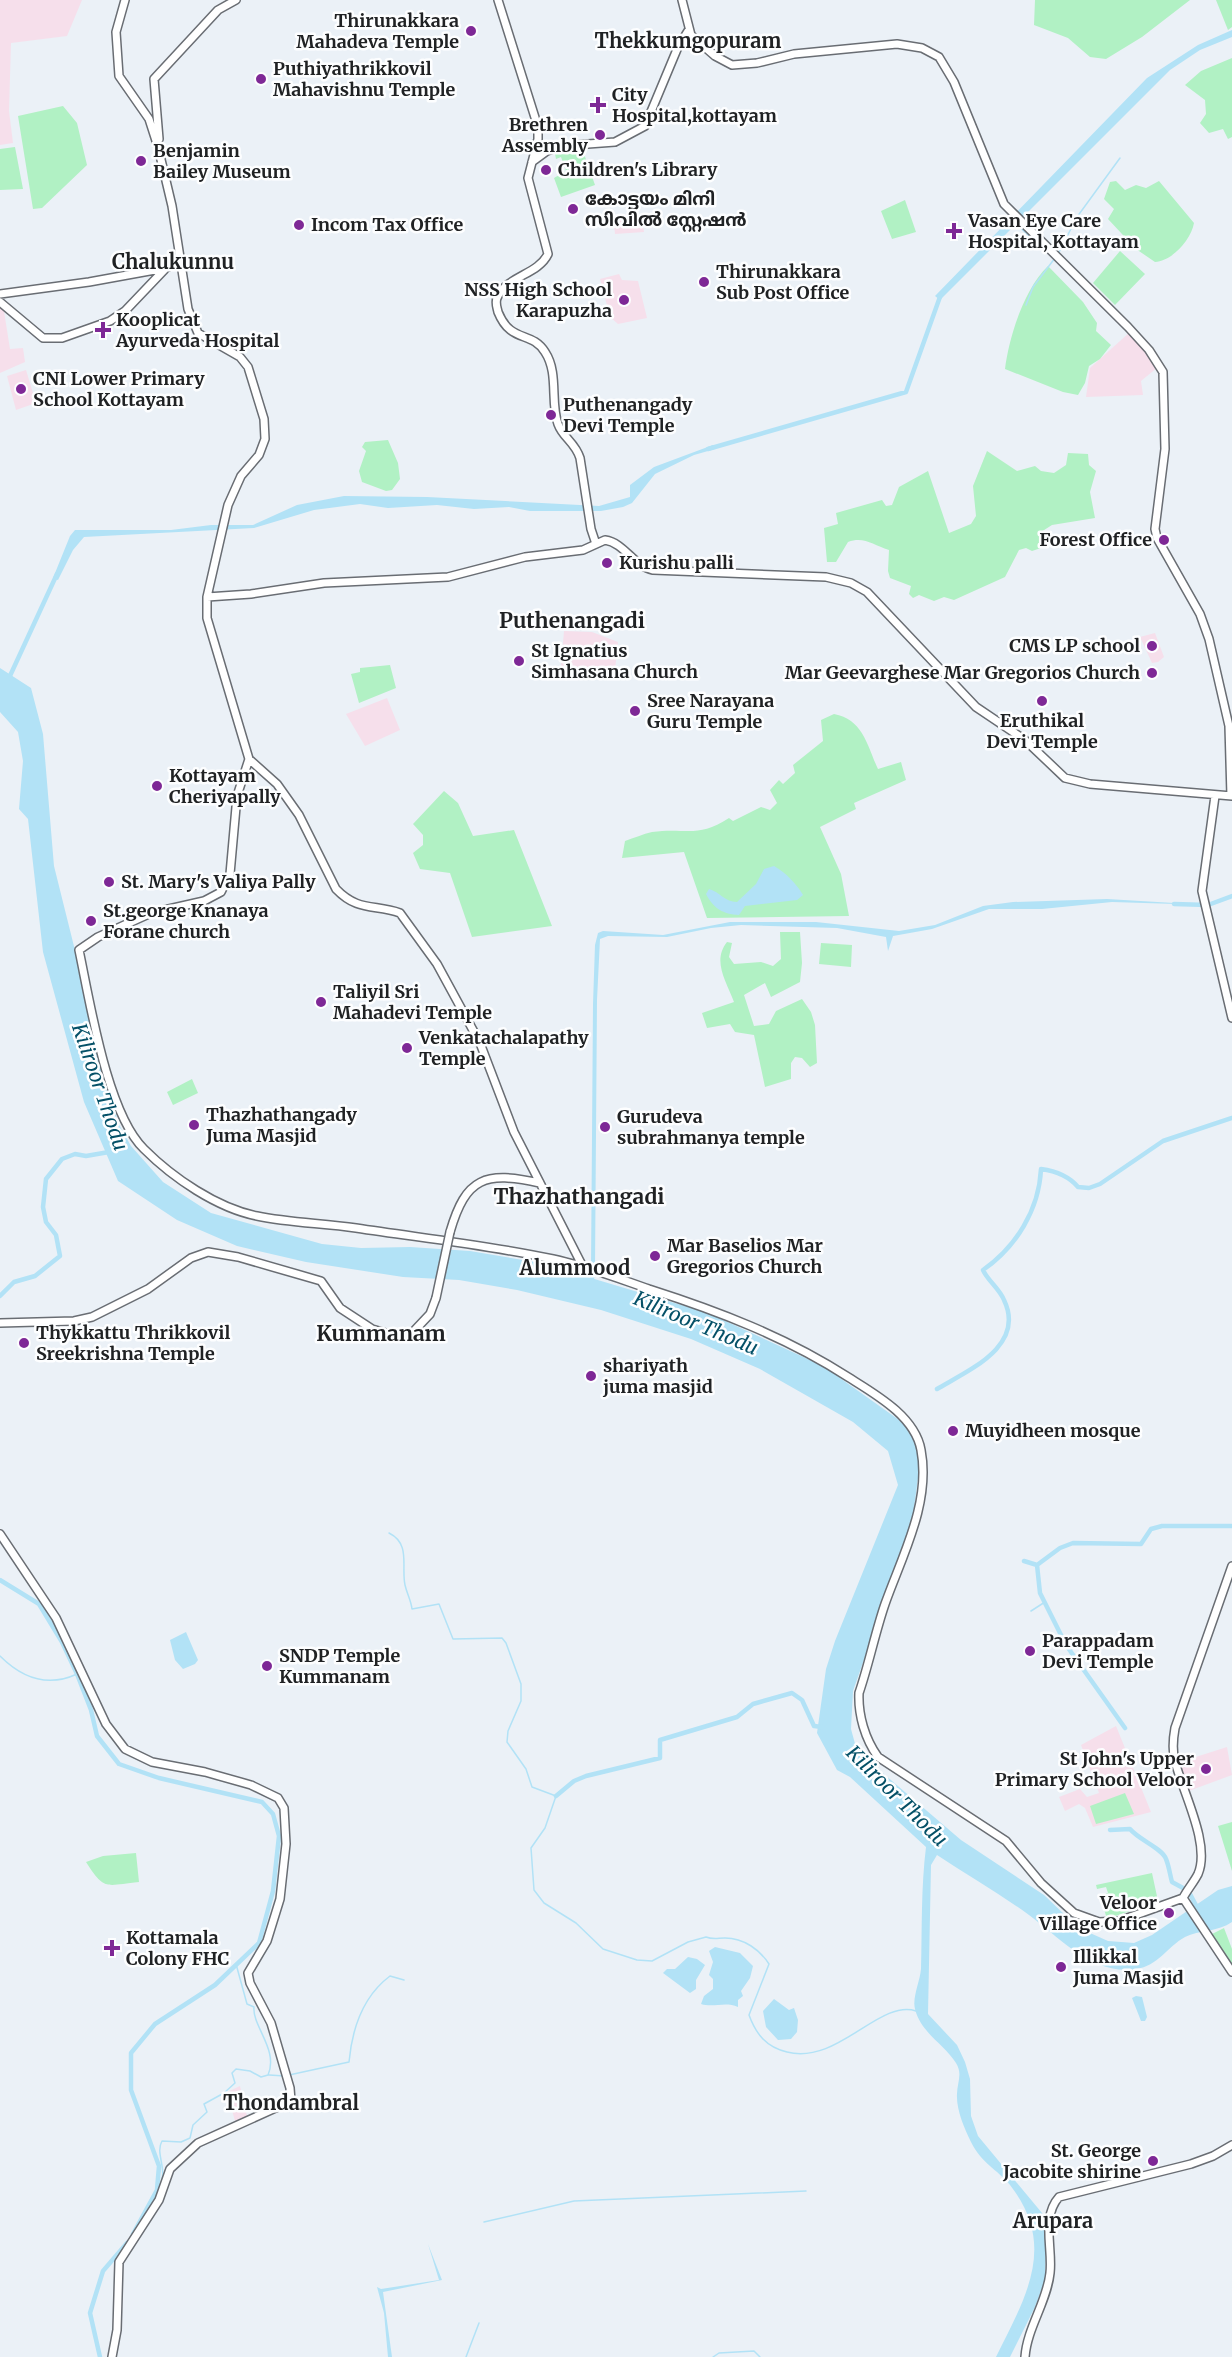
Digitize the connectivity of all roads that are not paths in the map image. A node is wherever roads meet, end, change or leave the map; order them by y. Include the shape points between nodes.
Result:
1 (125, 0) edge
2 (236, 0) edge
3 (498, 0) edge
4 (681, 0) edge
5 (688, 31) junction
6 (158, 147) junction
7 (532, 162) junction
8 (179, 262) junction
9 (166, 268) junction
10 (0, 294) edge
11 (0, 302) edge
12 (596, 544) junction
13 (207, 597) junction
14 (249, 759) junction
15 (1215, 796) junction
16 (1231, 796) edge
17 (1232, 1018) edge
18 (540, 1183) junction
19 (583, 1267) junction
20 (0, 1323) edge
21 (0, 1534) edge
22 (1232, 1566) edge
23 (1184, 1900) junction
24 (1232, 1972) edge
25 (1232, 2145) edge
26 (112, 2357) edge
27 (1025, 2357) edge

1 - 6 main road via 116,32 119,76 149,119
2 - 6 main road via 218,10 154,79
3 - 7 main road via 537,125
4 - 5 main road
5 - 7 main road via 645,126 615,142 547,150
5 - 16 main road via 715,56 736,66 794,54 897,44 936,55 954,82 1000,196 1011,212 1145,345 1163,372 1165,449 1155,529 1209,639 1229,726
6 - 8 main road via 172,206
7 - 12 main road via 528,178 548,254 541,264 506,287 496,307 507,329 538,344 548,358 557,420 561,432 577,448
8 - 9 main road
8 - 13 main road via 195,328 240,357 248,367 264,419 265,439 259,455 241,476 228,506
9 - 10 main road
9 - 11 main road via 118,316 62,338 43,338
12 - 13 main road via 448,578 333,582
12 - 15 main road via 613,542 640,566 653,570 808,575 851,583 878,602 970,702 1025,740 1060,775 1080,783
13 - 14 main road via 208,620
14 - 18 main road via 277,784 299,815 342,896 369,909 400,914 422,941 480,1043 503,1107
14 - 19 main road via 237,796 230,874 221,892 204,901 151,913 79,950 114,1100 143,1149 169,1172 210,1198 256,1216 443,1240
15 - 16 main road
15 - 17 main road via 1202,879 1204,905
18 - 19 main road
18 - 20 main road, bridge via 502,1178 478,1183 465,1194 457,1208 430,1314 413,1332 393,1335 372,1329 340,1308 321,1281 208,1252 190,1258 148,1289 92,1317
19 - 23 main road via 702,1305 814,1355 879,1396 907,1423 922,1452 921,1490 910,1541 885,1605 859,1693 869,1746 878,1757 1006,1841 1041,1883 1074,1913 1099,1922 1119,1921
21 - 26 main road via 56,1618 106,1724 125,1749 152,1762 251,1785 278,1798 284,1808 286,1844 280,1899 267,1941 248,1973 271,2023 291,2101 198,2143 170,2169 159,2200 119,2262 117,2330
22 - 23 main road via 1175,1728 1175,1761 1196,1827 1200,1862
23 - 24 main road
25 - 27 main road via 1191,2164 1059,2198 1049,2215 1052,2254 1047,2292

